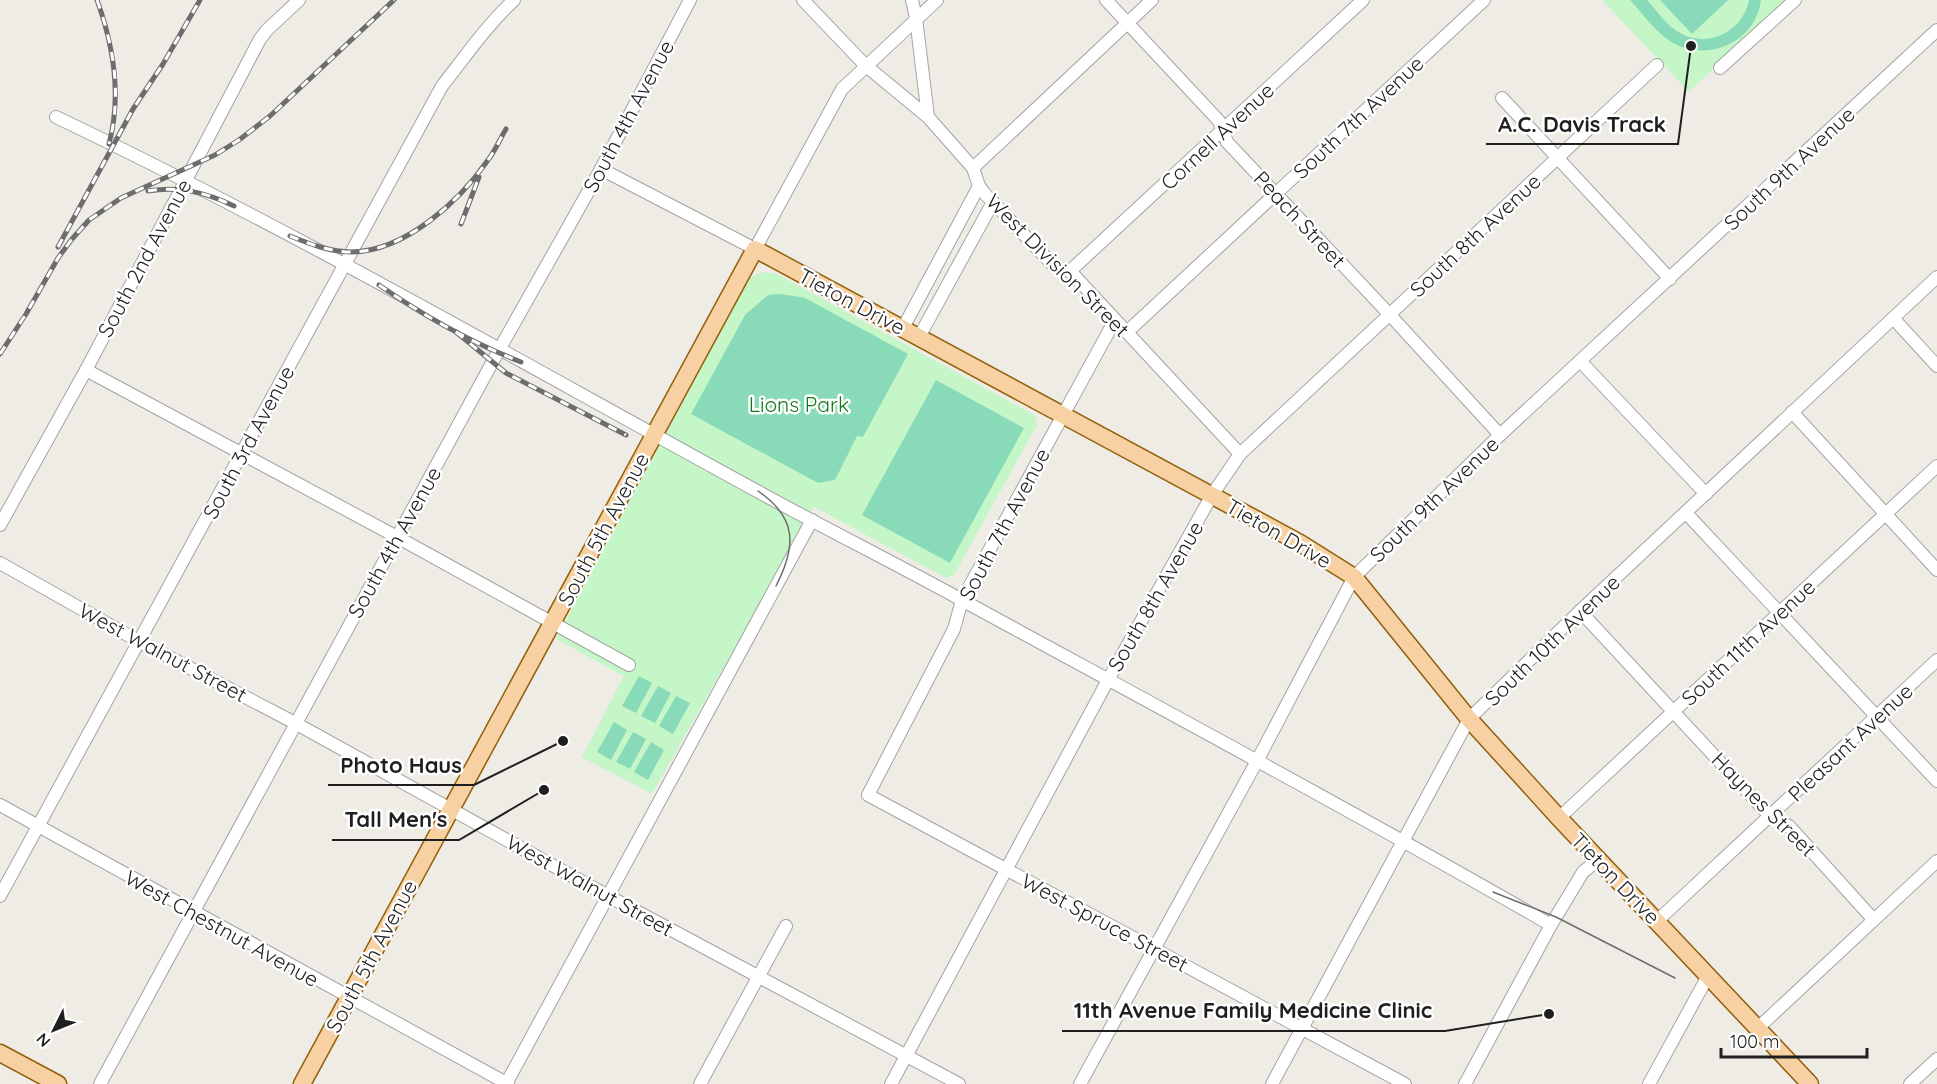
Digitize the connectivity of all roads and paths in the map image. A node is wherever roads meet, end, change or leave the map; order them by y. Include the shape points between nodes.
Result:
1 (299, 0) edge
2 (514, 0) edge
3 (690, 0) edge
4 (803, 0) edge
5 (912, 0) edge
6 (936, 0) edge
7 (1106, 0) edge
8 (1152, 0) edge
9 (1363, 0) edge
10 (1484, 0) edge
11 (1795, 0) edge
12 (916, 18) junction
13 (1127, 23) junction
14 (1937, 30) edge
15 (1657, 64) dead end
16 (865, 65) junction
17 (1720, 69) dead end
18 (1502, 98) dead end
19 (57, 117) dead end
20 (928, 117) junction
21 (1221, 131) junction
22 (1557, 158) junction
23 (973, 168) junction
24 (601, 169) junction
25 (185, 180) junction
26 (979, 186) junction
27 (1275, 193) junction
28 (993, 202) junction
29 (755, 249) junction
30 (344, 265) junction
31 (1070, 272) junction
32 (1937, 277) edge
33 (1670, 279) junction
34 (1390, 315) junction
35 (1893, 318) junction
36 (1115, 320) junction
37 (903, 328) junction
38 (1127, 332) junction
39 (920, 337) junction
40 (499, 350) junction
41 (1581, 362) junction
42 (1937, 366) edge
43 (86, 370) junction
44 (1792, 412) junction
45 (1062, 415) junction
46 (654, 434) junction
47 (1500, 435) junction
48 (242, 454) junction
49 (1240, 454) junction
50 (1937, 466) edge
51 (1706, 494) junction
52 (1212, 495) junction
53 (1686, 513) junction
54 (1885, 514) junction
55 (812, 520) junction
56 (0, 525) edge
57 (397, 537) junction
58 (0, 563) edge
59 (1937, 570) edge
60 (1354, 577) junction
61 (962, 600) junction
62 (1580, 611) junction
63 (1780, 613) junction
64 (552, 623) junction
65 (140, 642) junction
66 (1937, 660) edge
67 (629, 665) dead end
68 (1108, 680) junction
69 (1674, 711) junction
70 (1877, 717) junction
71 (1469, 719) junction
72 (295, 723) junction
73 (1257, 761) junction
74 (1937, 781) edge
75 (868, 795) joint
76 (0, 805) edge
77 (451, 808) junction
78 (1770, 816) junction
79 (1559, 818) junction
80 (37, 826) junction
81 (1403, 840) junction
82 (1599, 859) junction
83 (1937, 861) edge
84 (1006, 869) junction
85 (0, 896) edge
86 (608, 896) junction
87 (194, 913) junction
88 (1873, 919) junction
89 (1657, 921) junction
90 (1551, 925) junction
91 (786, 926) dead end
92 (1154, 948) junction
93 (1708, 975) junction
94 (759, 976) junction
95 (349, 997) junction
96 (1758, 1028) junction
97 (1302, 1029) junction
98 (0, 1053) edge
99 (906, 1056) junction
100 (1937, 1059) edge
101 (58, 1084) edge
102 (100, 1084) edge
103 (302, 1084) edge
104 (507, 1084) edge
105 (700, 1084) edge
106 (891, 1084) edge
107 (959, 1084) edge
108 (1080, 1084) edge
109 (1272, 1084) edge
110 (1405, 1084) edge
111 (1464, 1084) edge
112 (1649, 1084) edge
113 (1810, 1084) edge
114 (1910, 1084) edge

1 - 25 street, South 2nd Avenue via 260,39
2 - 30 street, South 3rd Avenue via 442,86
3 - 24 street, South 4th Avenue
4 - 16 street, West Division Street
5 - 12 street
6 - 12 street, South 5th Avenue
7 - 13 street, Peach Street
8 - 13 street
9 - 21 street, Cornell Avenue
10 - 27 street, South 7th Avenue
11 - 17 street
12 - 16 street, South 5th Avenue
12 - 20 street
13 - 21 street, Peach Street via 1219,121
13 - 23 street
14 - 33 street, South 9th Avenue
15 - 22 street, South 8th Avenue
16 - 20 street, West Division Street
16 - 29 street, South 5th Avenue via 842,89
18 - 22 street
19 - 25 street
20 - 23 street, West Division Street
21 - 27 street, Peach Street
21 - 31 street, Cornell Avenue
22 - 33 street
22 - 34 street, South 8th Avenue
23 - 26 street, West Division Street
24 - 29 street, Tieton Drive
24 - 40 street, South 4th Avenue
25 - 30 street
25 - 43 street, South 2nd Avenue
26 - 28 street, West Division Street
26 - 37 street
27 - 34 street, Peach Street
27 - 38 street, South 7th Avenue
28 - 31 street, West Division Street via 1056,268
28 - 39 street
29 - 37 main road, Tieton Drive
29 - 46 main road, South 5th Avenue
30 - 40 street
30 - 48 street, South 3rd Avenue
31 - 36 street, West Division Street
32 - 35 street, South 10th Avenue
33 - 41 street, South 9th Avenue
34 - 47 street, Peach Street
34 - 49 street, South 8th Avenue
35 - 42 street
35 - 44 street, South 10th Avenue
36 - 38 street, West Division Street
36 - 45 street, South 7th Avenue
37 - 39 main road, Tieton Drive
38 - 49 street, West Division Street
39 - 45 main road, Tieton Drive
40 - 46 street
40 - 57 street, South 4th Avenue
41 - 47 street, South 9th Avenue
41 - 51 street
43 - 48 street
43 - 56 street, South 2nd Avenue
44 - 51 street, South 10th Avenue
44 - 54 street
45 - 52 main road, Tieton Drive
45 - 61 street, South 7th Avenue
46 - 55 street
46 - 64 main road, South 5th Avenue
47 - 60 street, South 9th Avenue
48 - 57 street
48 - 65 street, South 3rd Avenue
49 - 52 street, South 8th Avenue
50 - 54 street, South 11th Avenue
51 - 53 street, South 10th Avenue
52 - 60 main road, Tieton Drive
52 - 68 street, South 8th Avenue
53 - 62 street, South 10th Avenue
53 - 63 street
54 - 59 street
54 - 63 street, South 11th Avenue
55 - 61 street
55 - 86 street
57 - 64 street
57 - 72 street, South 4th Avenue
58 - 65 street, West Walnut Street
60 - 71 main road, Tieton Drive
60 - 73 street, South 9th Avenue
61 - 68 street
61 - 75 street, South 7th Avenue via 954,629
62 - 69 street, Haynes Street
62 - 71 street, South 10th Avenue
63 - 69 street, South 11th Avenue
63 - 70 street
64 - 67 street
64 - 77 main road, South 5th Avenue
65 - 72 street, West Walnut Street
65 - 80 street, South 3rd Avenue
66 - 70 street, Pleasant Avenue
68 - 73 street
68 - 84 street, South 8th Avenue
69 - 78 street, Haynes Street
69 - 79 street, South 11th Avenue
70 - 74 street
70 - 78 street, Pleasant Avenue
71 - 79 main road, Tieton Drive
71 - 81 street, South 10th Avenue
72 - 77 street, West Walnut Street
72 - 87 street, South 4th Avenue
73 - 81 street
73 - 92 street, South 9th Avenue
75 - 84 street, West Spruce Street
76 - 80 street, West Chestnut Avenue
77 - 86 street, West Walnut Street
77 - 95 main road, South 5th Avenue
78 - 88 street, Haynes Street via 1789,826
78 - 89 street, Pleasant Avenue
79 - 82 main road, Tieton Drive
80 - 85 street, South 3rd Avenue
80 - 87 street, West Chestnut Avenue
81 - 90 street
81 - 97 street, South 10th Avenue
82 - 89 main road, Tieton Drive
82 - 90 street via 1583,872
83 - 88 street
84 - 92 street, West Spruce Street
84 - 99 street, South 8th Avenue
86 - 94 street, West Walnut Street
86 - 104 street
87 - 95 street, West Chestnut Avenue
87 - 102 street, South 4th Avenue
88 - 96 street
89 - 93 main road, Tieton Drive
90 - 111 street
91 - 94 street
92 - 97 street, West Spruce Street
92 - 108 street, South 9th Avenue
93 - 96 main road, Tieton Drive
93 - 112 street
94 - 99 street, West Walnut Street
94 - 105 street
95 - 103 main road, South 5th Avenue
95 - 104 street, West Chestnut Avenue
96 - 113 main road, Tieton Drive
97 - 109 street, South 10th Avenue
97 - 110 street, West Spruce Street
98 - 101 main road
99 - 106 street, South 8th Avenue
99 - 107 street, West Walnut Street
100 - 114 street

